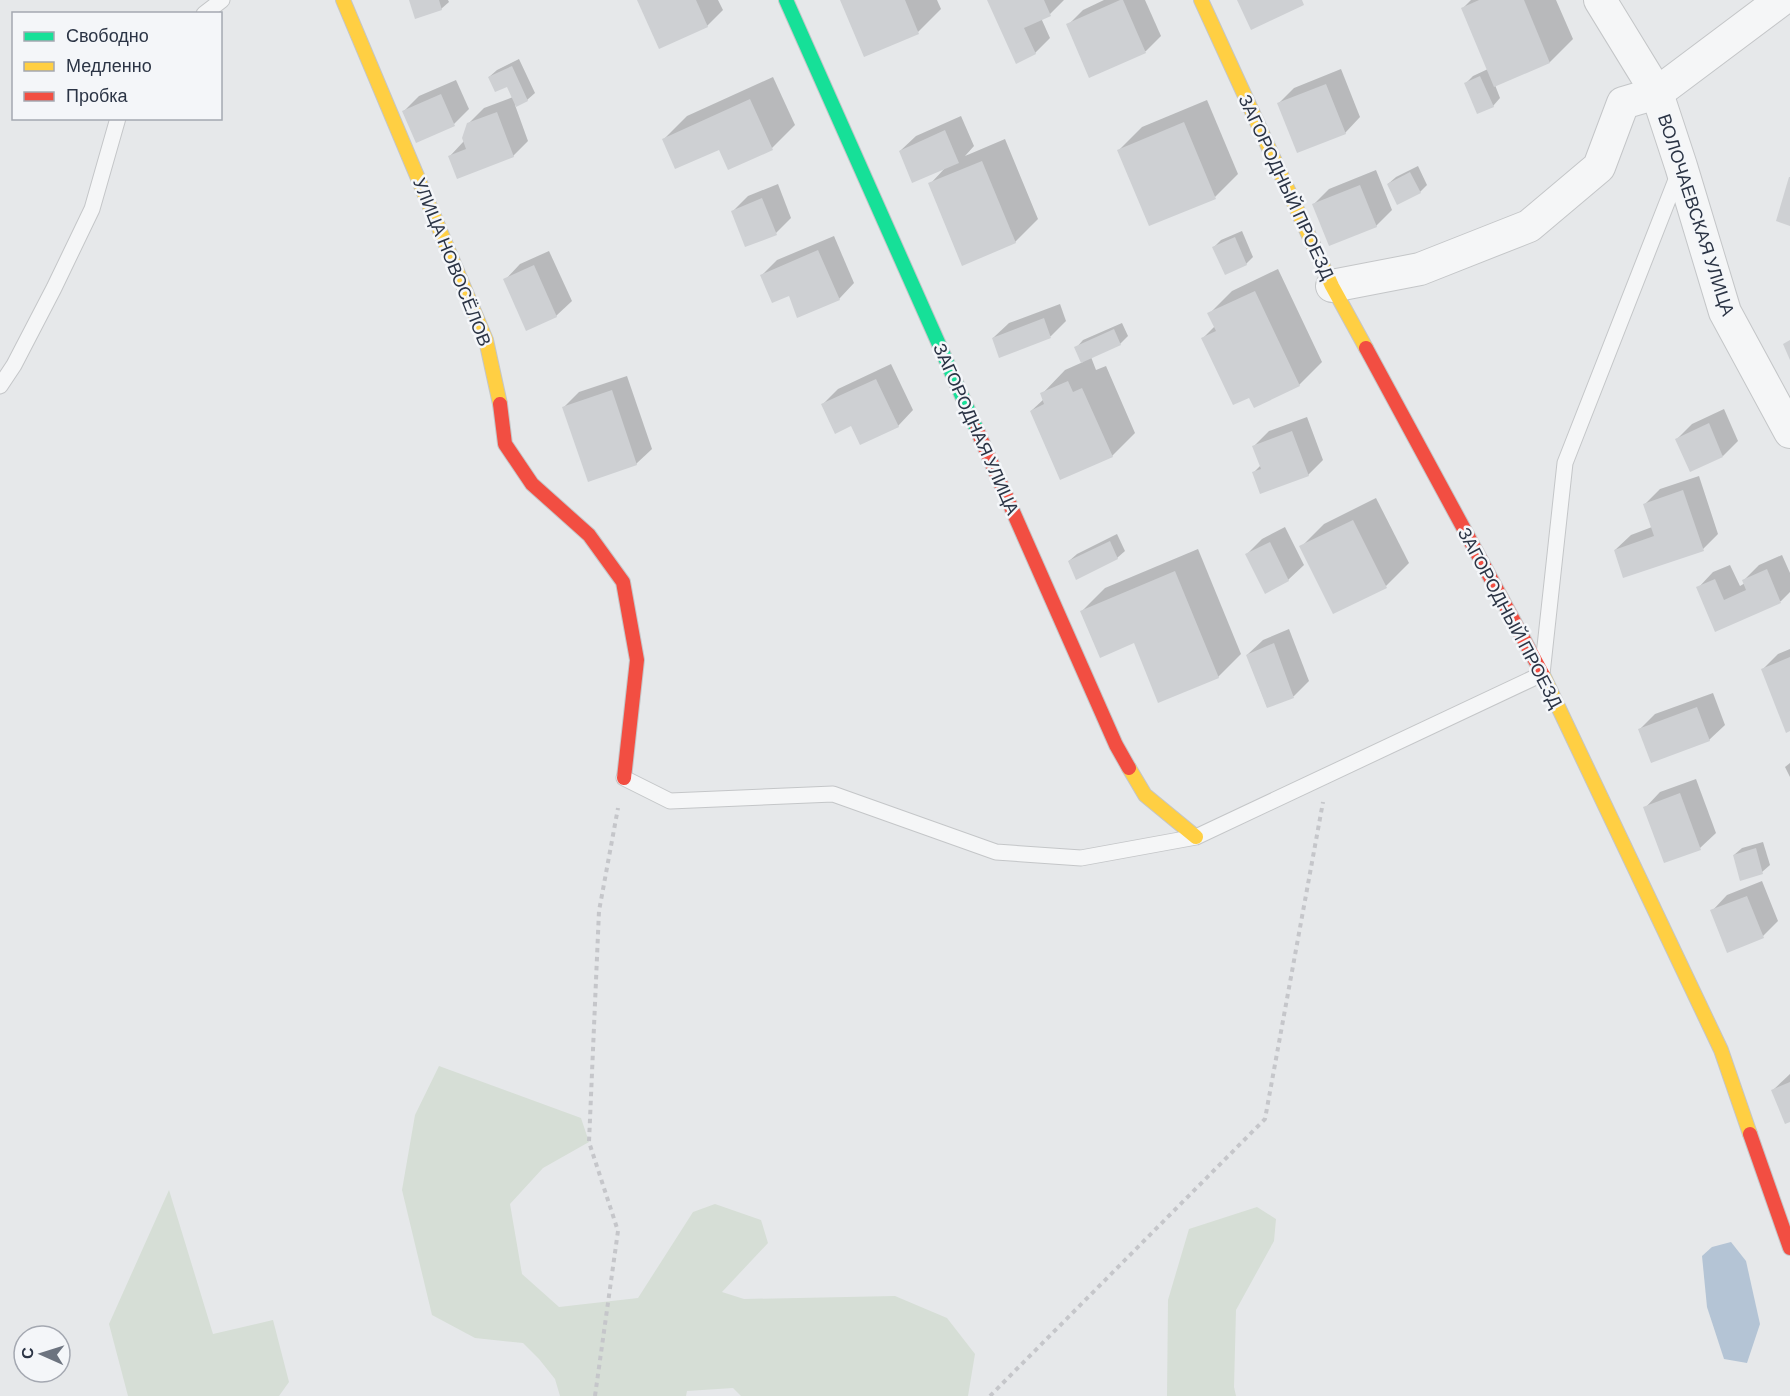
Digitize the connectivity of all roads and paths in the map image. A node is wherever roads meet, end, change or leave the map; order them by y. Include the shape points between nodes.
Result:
1 (222, 0) edge
2 (343, 0) edge
3 (786, 0) edge
4 (1201, 0) edge
5 (1600, 0) edge
6 (1780, 0) edge
7 (207, 12) edge
8 (1657, 93) junction
9 (117, 120) edge
10 (1681, 166) junction
11 (1332, 286) junction
12 (0, 386) edge
13 (1790, 432) edge
14 (1542, 674) junction
15 (1328, 775) junction
16 (624, 778) junction
17 (1196, 837) junction
18 (1790, 1248) edge
19 (595, 1396) edge
20 (990, 1396) edge

1 - 7 lane
2 - 16 street, УЛИЦА НОВОСЁЛОВ via 486,340 505,444 532,484 589,535 623,582 637,660
3 - 17 street, ЗАГОРОДНАЯ УЛИЦА via 1116,745 1145,795
4 - 11 street, ЗАГОРОДНЫЙ ПРОЕЗД
5 - 8 street, ВОЛОЧАЕВСКАЯ УЛИЦА
6 - 8 street
8 - 10 street, ВОЛОЧАЕВСКАЯ УЛИЦА
8 - 11 street via 1623,103 1599,167 1529,226 1420,269
9 - 12 lane via 92,209
10 - 13 street, ВОЛОЧАЕВСКАЯ УЛИЦА via 1725,312
10 - 14 lane via 1564,463
11 - 14 street, ЗАГОРОДНЫЙ ПРОЕЗД
14 - 15 lane
14 - 18 street, ЗАГОРОДНЫЙ ПРОЕЗД via 1721,1050
15 - 17 lane
15 - 20 path via 1265,1119
16 - 17 lane via 670,801 833,794 996,852 1081,858
16 - 19 path via 598,922 589,1142 618,1231

